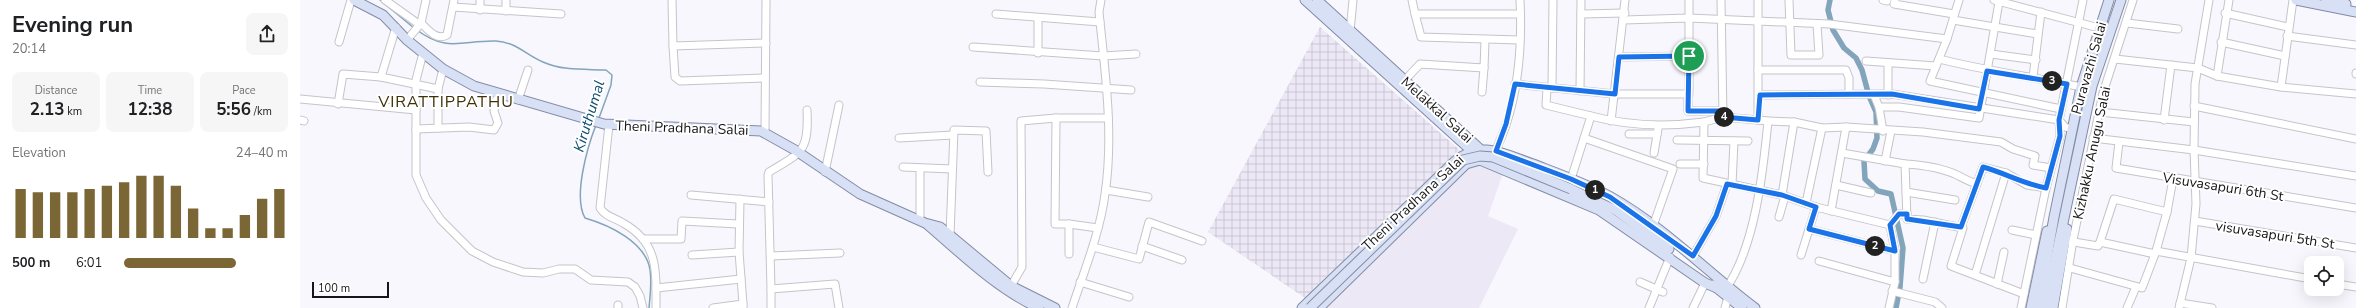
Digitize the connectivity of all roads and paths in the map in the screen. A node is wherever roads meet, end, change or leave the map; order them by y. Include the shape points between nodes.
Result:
1 (353, 0) edge
2 (385, 0) edge
3 (426, 0) edge
4 (480, 0) edge
5 (506, 0) edge
6 (672, 0) edge
7 (766, 0) edge
8 (1101, 0) edge
9 (1305, 0) edge
10 (1317, 0) edge
11 (1353, 0) edge
12 (1412, 0) edge
13 (1520, 0) edge
14 (1553, 0) edge
15 (1581, 0) edge
16 (1625, 0) edge
17 (1689, 0) edge
18 (1721, 0) edge
19 (1758, 0) edge
20 (1789, 0) edge
21 (1895, 0) edge
22 (1959, 0) edge
23 (2083, 0) edge
24 (2109, 0) edge
25 (2121, 0) edge
26 (2133, 0) edge
27 (2209, 0) edge
28 (2229, 0) edge
29 (2293, 0) edge
30 (2296, 0) edge
31 (2330, 0) edge
32 (1997, 1) edge
33 (367, 3) edge
34 (454, 4) edge
35 (2356, 6) edge
36 (480, 10) junction
37 (506, 11) junction
38 (2041, 12) junction
39 (2356, 12) edge
40 (561, 14) dead end
41 (996, 14) dead end
42 (1416, 14) junction
43 (1520, 14) junction
44 (1581, 14) junction
45 (2226, 14) junction
46 (1624, 17) junction
47 (1954, 17) junction
48 (1038, 18) junction
49 (1689, 18) junction
50 (1721, 20) junction
51 (1757, 21) junction
52 (2079, 21) junction
53 (1100, 22) junction
54 (1789, 22) junction
55 (2127, 23) junction
56 (1818, 24) junction
57 (419, 25) junction
58 (396, 27) junction
59 (2288, 27) junction
60 (1996, 28) junction
61 (2099, 28) junction
62 (2178, 29) dead end
63 (1350, 31) junction
64 (2037, 34) junction
65 (2287, 36) junction
66 (410, 38) junction
67 (1947, 39) junction
68 (1485, 40) junction
69 (1519, 40) junction
70 (339, 42) dead end
71 (2222, 42) junction
72 (766, 43) junction
73 (2356, 45) edge
74 (673, 46) junction
75 (973, 47) dead end
76 (423, 53) junction
77 (1038, 53) junction
78 (1136, 54) dead end
79 (1991, 54) junction
80 (1103, 56) junction
81 (1689, 56) junction
82 (2285, 56) junction
83 (1619, 57) junction
84 (2115, 59) junction
85 (2036, 60) junction
86 (1866, 61) dead end
87 (1888, 63) junction
88 (1938, 63) junction
89 (2171, 65) junction
90 (1484, 68) junction
91 (2198, 68) junction
92 (443, 69) junction
93 (528, 70) dead end
94 (1758, 70) junction
95 (1987, 71) junction
96 (2217, 76) junction
97 (381, 77) junction
98 (2033, 77) junction
99 (766, 78) junction
100 (1405, 80) junction
101 (980, 82) dead end
102 (1515, 84) junction
103 (2067, 84) junction
104 (416, 85) junction
105 (2081, 87) junction
106 (2282, 87) junction
107 (438, 88) junction
108 (1550, 88) junction
109 (1106, 89) junction
110 (1131, 90) dead end
111 (1580, 91) junction
112 (1482, 92) dead end
113 (498, 93) junction
114 (1983, 93) junction
115 (1615, 94) junction
116 (1688, 94) junction
117 (1849, 94) junction
118 (1888, 94) junction
119 (2356, 94) edge
120 (1760, 95) junction
121 (1870, 95) junction
122 (300, 99) edge
123 (518, 100) junction
124 (338, 104) junction
125 (839, 105) dead end
126 (2194, 106) junction
127 (1879, 107) junction
128 (1979, 109) junction
129 (2061, 109) junction
130 (416, 110) junction
131 (807, 110) dead end
132 (2100, 112) junction
133 (1723, 114) junction
134 (1590, 116) junction
135 (1056, 118) junction
136 (1108, 118) junction
137 (1758, 120) junction
138 (2059, 120) junction
139 (2164, 120) junction
140 (1611, 121) junction
141 (1768, 121) junction
142 (1704, 122) junction
143 (1794, 122) junction
144 (2194, 122) junction
145 (607, 124) junction
146 (1659, 125) junction
147 (1846, 127) junction
148 (438, 128) junction
149 (1822, 128) junction
150 (416, 129) junction
151 (2072, 129) junction
152 (1882, 131) junction
153 (765, 133) junction
154 (1629, 134) dead end
155 (1657, 134) junction
156 (953, 135) junction
157 (899, 138) dead end
158 (1584, 138) junction
159 (2093, 138) junction
160 (2356, 139) edge
161 (1677, 140) dead end
162 (1704, 140) junction
163 (1734, 141) junction
164 (1748, 141) dead end
165 (2119, 142) junction
166 (1476, 150) junction
167 (2194, 150) junction
168 (1496, 151) junction
169 (799, 153) junction
170 (1654, 153) dead end
171 (1842, 153) junction
172 (1480, 160) junction
173 (1886, 161) junction
174 (1680, 164) dead end
175 (1704, 164) junction
176 (1905, 164) junction
177 (903, 167) dead end
178 (920, 168) junction
179 (2051, 168) junction
180 (952, 169) junction
181 (826, 172) junction
182 (988, 172) dead end
183 (2006, 174) junction
184 (2356, 176) edge
185 (1571, 179) junction
186 (2173, 179) junction
187 (2196, 182) junction
188 (1730, 184) junction
189 (1978, 184) junction
190 (1836, 185) junction
191 (2046, 188) junction
192 (1106, 190) junction
193 (1759, 190) junction
194 (1906, 192) junction
195 (1871, 193) dead end
196 (691, 195) dead end
197 (1784, 195) junction
198 (1148, 197) dead end
199 (740, 199) junction
200 (1955, 200) dead end
201 (769, 202) junction
202 (1806, 203) junction
203 (1816, 207) junction
204 (2356, 208) edge
205 (1831, 211) junction
206 (2167, 212) junction
207 (1903, 214) junction
208 (1779, 217) dead end
209 (2054, 217) junction
210 (2195, 221) junction
211 (922, 222) junction
212 (1935, 222) junction
213 (738, 224) junction
214 (1069, 224) junction
215 (1891, 224) junction
216 (1653, 226) junction
217 (1961, 227) junction
218 (1098, 228) junction
219 (1809, 229) junction
220 (2012, 230) dead end
221 (950, 235) junction
222 (2036, 235) junction
223 (643, 239) junction
224 (2066, 240) junction
225 (1202, 241) dead end
226 (2100, 242) junction
227 (1142, 246) junction
228 (1093, 247) junction
229 (2356, 248) edge
230 (1895, 251) junction
231 (739, 252) junction
232 (2004, 252) dead end
233 (2155, 252) junction
234 (840, 253) dead end
235 (1069, 254) dead end
236 (692, 255) dead end
237 (1801, 255) dead end
238 (770, 256) junction
239 (1693, 256) junction
240 (1670, 257) junction
241 (2191, 258) junction
242 (1182, 260) dead end
243 (1819, 261) dead end
244 (2070, 268) junction
245 (1974, 275) junction
246 (2304, 278) edge
247 (741, 279) junction
248 (1923, 279) dead end
249 (1080, 282) junction
250 (1640, 282) dead end
251 (1895, 282) junction
252 (1705, 283) junction
253 (1997, 284) junction
254 (2344, 285) edge
255 (1011, 286) junction
256 (2136, 287) junction
257 (656, 288) junction
258 (2356, 288) edge
259 (771, 289) junction
260 (1660, 290) junction
261 (1723, 290) junction
262 (1894, 292) junction
263 (2024, 294) junction
264 (1129, 297) dead end
265 (2179, 305) edge
266 (743, 306) edge
267 (1026, 306) edge
268 (643, 308) edge
269 (656, 308) edge
270 (713, 308) edge
271 (771, 308) edge
272 (839, 308) edge
273 (1039, 308) edge
274 (1052, 308) edge
275 (1072, 308) edge
276 (1302, 308) edge
277 (1310, 308) edge
278 (1319, 308) edge
279 (1649, 308) edge
280 (1693, 308) edge
281 (1724, 308) edge
282 (1742, 308) edge
283 (1755, 308) edge
284 (1889, 308) edge
285 (1942, 308) edge
286 (2021, 308) edge
287 (2031, 308) edge
288 (2038, 308) edge
289 (2045, 308) edge
290 (2053, 308) edge
291 (2062, 308) edge
292 (2127, 308) edge
293 (2212, 308) edge

1 - 33 main road, Theni Pradhana Salai
1 - 70 street
2 - 57 street
3 - 57 street
4 - 36 street
5 - 37 street
6 - 74 street
7 - 72 street
8 - 53 street
9 - 166 main road, Melakkal Salai
10 - 63 main road, Melakkal Salai
11 - 63 street
12 - 42 street
13 - 43 street
14 - 108 street
15 - 44 street
16 - 46 street
17 - 49 street
18 - 50 street
19 - 51 street
20 - 54 street
21 - 47 street via 1894,4
22 - 47 street
23 - 52 street
24 - 61 main road, Puravazhi Salai
25 - 224 main road, Puravazhi Salai via 2092,86 2069,202
26 - 55 street, Kizhakku Anugu Salai
27 - 91 street
28 - 45 street
29 - 59 street
30 - 39 main road
31 - 35 main road
32 - 38 street
32 - 60 street
33 - 58 main road, Theni Pradhana Salai
34 - 36 street
34 - 57 street via 450,28 444,36 436,36
36 - 37 street
37 - 40 street
38 - 52 street
38 - 64 street
41 - 48 street
42 - 43 street
42 - 68 street via 1421,37
43 - 69 street
44 - 46 street
44 - 111 street
45 - 59 street
45 - 71 street
46 - 49 street
46 - 83 street
47 - 60 street
47 - 67 street
48 - 53 street
48 - 77 street
49 - 50 street
49 - 81 street
50 - 51 street
50 - 133 street
51 - 54 street
51 - 94 street
52 - 61 street
52 - 103 street
53 - 80 street
54 - 56 street
54 - 56 street via 1791,55 1819,55
55 - 62 street
55 - 84 street, Kizhakku Anugu Salai
56 - 67 street
57 - 66 street
58 - 66 main road, Theni Pradhana Salai
58 - 97 street
59 - 65 street
60 - 64 street
60 - 79 street
61 - 105 main road, Puravazhi Salai
63 - 100 main road, Melakkal Salai
64 - 85 street
65 - 73 street
65 - 82 street
66 - 76 main road, Theni Pradhana Salai
67 - 88 street
68 - 69 street
68 - 90 street
69 - 102 street
71 - 82 street
71 - 96 street
72 - 74 street
72 - 99 street
74 - 99 street via 675,77 680,81
75 - 77 street
76 - 92 main road, Theni Pradhana Salai
76 - 104 street
77 - 80 street
78 - 80 street
79 - 85 street
79 - 95 street
80 - 109 street
81 - 83 street
81 - 116 street
82 - 106 street
83 - 115 street
84 - 89 street
84 - 132 street, Kizhakku Anugu Salai
85 - 98 street
86 - 87 street
87 - 88 street
87 - 118 street
88 - 95 street
88 - 114 street via 1930,80
89 - 91 street
89 - 139 street
90 - 100 street via 1420,64
90 - 112 street
91 - 96 street
91 - 126 street
92 - 107 street
92 - 113 main road, Theni Pradhana Salai via 474,86
93 - 123 street
94 - 117 street via 1846,70
94 - 120 street
95 - 98 street
95 - 114 street
96 - 106 street
97 - 104 street
97 - 124 street via 343,74
98 - 103 street
99 - 153 street
100 - 166 main road, Melakkal Salai
101 - 109 street
102 - 108 street
102 - 168 street via 1506,124
103 - 105 street
103 - 129 street
104 - 107 street
104 - 130 street
105 - 151 main road, Puravazhi Salai
106 - 119 street
107 - 148 street
108 - 111 street
108 - 134 street via 1546,105
109 - 110 street
109 - 136 street
111 - 115 street
113 - 123 main road, Theni Pradhana Salai
113 - 148 street via 494,111 498,123 494,130 470,127
114 - 128 street
114 - 129 street
115 - 116 street
115 - 140 street
116 - 133 street via 1688,111
117 - 120 street
117 - 121 street
118 - 121 street
118 - 128 street
120 - 137 street
121 - 127 street
122 - 124 street
123 - 145 main road, Theni Pradhana Salai via 591,122
124 - 130 street
125 - 181 street
126 - 144 street
126 - 160 street
127 - 128 street via 1899,107 1979,118
127 - 152 street
128 - 138 street
129 - 138 street
130 - 150 street
131 - 169 street via 806,142
132 - 139 street
132 - 159 street, Kizhakku Anugu Salai
133 - 137 street
133 - 142 street
134 - 140 street
134 - 158 street
135 - 136 street
135 - 214 street via 1055,224
135 - 255 street via 1021,121 1022,267
136 - 192 street
137 - 141 street
138 - 151 street via 2065,127
138 - 179 street via 2060,136
139 - 144 street
140 - 146 street
141 - 143 street
141 - 193 street
142 - 146 street
142 - 162 street
143 - 149 street
143 - 197 street
144 - 167 street
145 - 153 main road, Theni Pradhana Salai
145 - 223 street via 600,208 605,215 623,223
146 - 155 street
147 - 149 street
147 - 152 street
147 - 171 street
148 - 150 street
149 - 202 street
150 - 268 street via 416,175 419,184 441,220 472,251 493,262 523,272 543,273 558,269 575,269 591,280 628,282 640,296
151 - 209 main road, Puravazhi Salai
152 - 173 street
152 - 179 street via 1923,132 2001,142 2035,156 2034,165
153 - 169 main road, Theni Pradhana Salai
154 - 155 street
155 - 170 street
156 - 157 street
156 - 180 street
156 - 182 street via 956,129 986,131
158 - 185 street
158 - 216 street via 1673,169
159 - 165 street
159 - 224 street, Kizhakku Anugu Salai
161 - 162 street
162 - 163 street
162 - 175 street
163 - 164 street
163 - 188 street
165 - 167 street
165 - 186 street, Visuvasapuri 6th St via 2116,168
166 - 168 main road, Theni Pradhana Salai
166 - 172 main road, Melakkal Salai
166 - 276 main road, Theni Pradhana Salai via 1463,154 1454,162
167 - 184 street
167 - 187 street
168 - 185 main road, Theni Pradhana Salai
169 - 181 main road, Theni Pradhana Salai
169 - 201 street via 769,172
171 - 173 street
171 - 190 street
172 - 240 main road, Theni Pradhana Salai via 1599,210
172 - 278 main road, Theni Pradhana Salai via 1466,164
173 - 176 street
174 - 175 street
175 - 188 street via 1703,178
176 - 189 street via 1922,165
176 - 194 street
177 - 178 street
178 - 180 street
178 - 211 street
179 - 191 street
180 - 221 street
181 - 211 main road, Theni Pradhana Salai via 860,194
183 - 189 street via 1983,167
183 - 191 street via 2027,185
183 - 245 street
185 - 216 main road, Theni Pradhana Salai via 1610,197
186 - 187 street, Visuvasapuri 6th St
186 - 206 street
187 - 204 street, Visuvasapuri 6th St
187 - 210 street
188 - 193 street
188 - 239 street via 1716,216
189 - 217 street
190 - 195 street
190 - 205 street
191 - 222 street
192 - 198 street
192 - 218 street
193 - 197 street
193 - 261 street via 1741,261
194 - 200 street
194 - 207 street
196 - 199 street
197 - 202 street
197 - 208 street
199 - 201 street
199 - 213 street
201 - 238 street
202 - 203 street
203 - 205 street
203 - 219 street
205 - 215 street
206 - 226 street via 2114,200
206 - 233 street
207 - 212 street via 1907,219
207 - 215 street
209 - 287 main road via 2041,254
209 - 288 main road, Puravazhi Salai
210 - 229 street, visuvasapuri 5th St
210 - 241 street
211 - 221 main road, Theni Pradhana Salai via 940,227
211 - 267 main road via 933,237 1004,294
212 - 217 street
212 - 248 street
213 - 223 street via 682,221 681,239
213 - 231 street
214 - 218 street
214 - 235 street
215 - 230 street
216 - 239 main road, Theni Pradhana Salai
217 - 245 street via 1963,228 1951,266
218 - 228 street
219 - 230 street
219 - 237 street
220 - 222 street
221 - 255 main road, Theni Pradhana Salai
222 - 263 street
223 - 257 street via 653,254
224 - 226 street via 2098,246
224 - 244 street, Kizhakku Anugu Salai
224 - 289 main road
224 - 290 main road
225 - 227 street via 1149,222
226 - 233 street
227 - 228 street via 1139,259
227 - 242 street
228 - 249 street
230 - 251 street
231 - 236 street
231 - 247 street
232 - 253 street
233 - 241 street
233 - 256 street via 2142,288
234 - 238 street
238 - 259 street
239 - 261 main road, Theni Pradhana Salai
240 - 252 main road, Theni Pradhana Salai
240 - 260 street
241 - 246 street
241 - 265 street
243 - 251 street
244 - 256 street
244 - 291 street, Kizhakku Anugu Salai
245 - 253 street
247 - 257 street
247 - 266 street
249 - 264 street
249 - 275 street
250 - 260 street
251 - 262 street
252 - 261 main road, Theni Pradhana Salai
252 - 280 street
253 - 263 street
254 - 258 street
255 - 274 main road, Theni Pradhana Salai
256 - 292 street
257 - 269 street
259 - 271 street
259 - 272 street via 835,284
260 - 279 street
261 - 277 main road, Theni Pradhana Salai, bridge via 1617,211 1493,157 1480,156 1463,160
261 - 281 street
261 - 282 main road, Theni Pradhana Salai
261 - 283 main road, Theni Pradhana Salai
262 - 284 street
262 - 285 street via 1934,302
263 - 286 street
265 - 293 street
266 - 270 street
267 - 273 main road

